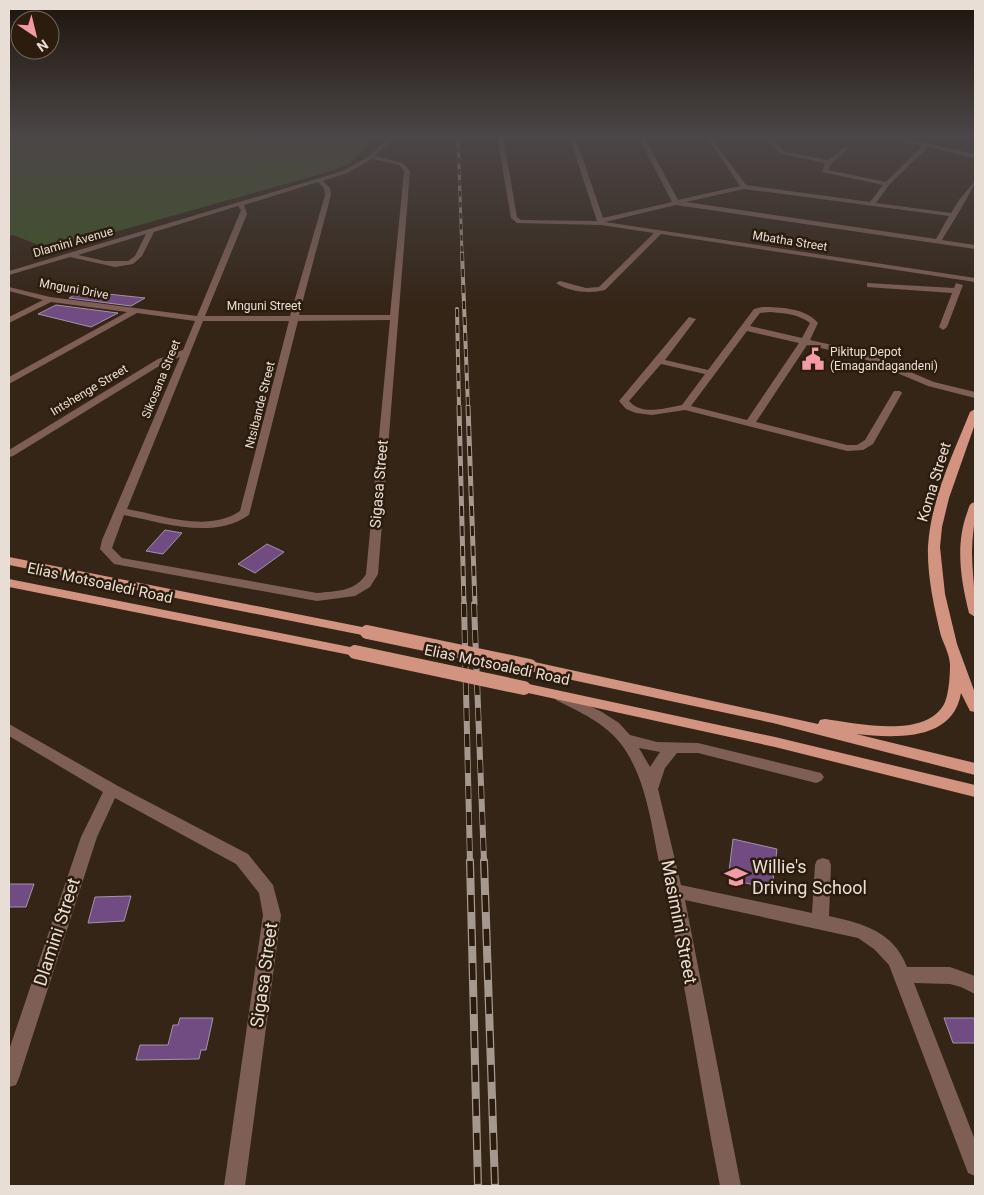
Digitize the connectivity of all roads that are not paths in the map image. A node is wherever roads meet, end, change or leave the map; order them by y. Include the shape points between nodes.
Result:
1 (280, 192) edge
2 (328, 192) edge
3 (405, 192) edge
4 (509, 192) edge
5 (591, 192) edge
6 (670, 192) edge
7 (724, 192) edge
8 (780, 192) edge
9 (881, 192) edge
10 (969, 192) edge
11 (676, 203) junction
12 (240, 204) junction
13 (872, 204) junction
14 (952, 215) junction
15 (601, 222) junction
16 (151, 231) junction
17 (659, 232) junction
18 (938, 241) junction
19 (975, 247) edge
20 (69, 254) junction
21 (9, 273) edge
22 (962, 278) junction
23 (975, 280) edge
24 (560, 283) dead end
25 (870, 286) dead end
26 (9, 289) edge
27 (957, 291) junction
28 (50, 299) junction
29 (135, 311) junction
30 (294, 318) junction
31 (393, 318) junction
32 (199, 319) junction
33 (692, 319) dead end
34 (9, 320) edge
35 (943, 327) dead end
36 (746, 328) junction
37 (805, 341) junction
38 (184, 352) junction
39 (659, 361) junction
40 (711, 373) junction
41 (9, 381) edge
42 (897, 393) dead end
43 (975, 394) edge
44 (685, 406) junction
45 (975, 412) edge
46 (750, 423) junction
47 (9, 454) edge
48 (975, 506) edge
49 (120, 511) junction
50 (9, 561) edge
51 (118, 561) joint
52 (9, 583) edge
53 (975, 614) edge
54 (957, 663) junction
55 (562, 697) junction
56 (975, 707) edge
57 (773, 718) junction
58 (9, 729) edge
59 (626, 739) junction
60 (673, 748) junction
61 (975, 769) edge
62 (816, 777) dead end
63 (651, 788) junction
64 (113, 790) junction
65 (975, 791) edge
66 (823, 865) dead end
67 (675, 891) junction
68 (820, 922) junction
69 (901, 976) junction
70 (975, 986) edge
71 (9, 1078) edge
72 (975, 1166) edge
73 (235, 1186) edge
74 (730, 1186) edge

1 - 12 street, Dlamini Avenue
2 - 30 street, Ntsibande Street
3 - 31 street, Sigasa Street
4 - 15 street via 514,219 528,223
5 - 15 street
6 - 11 street
7 - 11 street
8 - 13 street
9 - 13 street
10 - 14 street
11 - 15 street
11 - 18 street
12 - 16 street, Dlamini Avenue
12 - 32 street, Sikosana Street via 244,214
13 - 14 street
14 - 18 street
15 - 17 street, Mbatha Street
16 - 20 street, Dlamini Avenue
16 - 20 street via 136,260 128,263 114,265
17 - 22 street, Mbatha Street
17 - 24 street via 608,286 584,290
18 - 19 street
20 - 21 street, Dlamini Avenue
22 - 23 street, Mbatha Street
22 - 27 street
25 - 27 street
26 - 28 street, Mnguni Drive
27 - 35 street
28 - 29 street, Mnguni Drive
28 - 34 street
29 - 32 street, Mnguni Street
29 - 41 street
30 - 31 street, Mnguni Street
30 - 32 street, Mnguni Street
30 - 49 street, Ntsibande Street via 245,513 230,524 206,526
31 - 51 street, Sigasa Street via 372,574 366,584 351,593 317,597
32 - 38 street, Sikosana Street
33 - 39 street
36 - 37 street
36 - 37 street via 757,311 764,309 806,316 814,323
36 - 40 street
37 - 43 street via 860,354 932,384
37 - 46 street
38 - 47 street, Intshenge Street via 161,361
38 - 49 street, Sikosana Street
39 - 40 street
39 - 44 street via 624,401 639,411 659,412
40 - 44 street
42 - 46 street via 874,437 859,448 847,448
44 - 46 street
45 - 54 main road, Koma Street via 936,528 934,562
48 - 53 main road via 965,550
49 - 51 street, Sikosana Street via 106,549
50 - 57 main road, Elias Motsoaledi Road, bridge via 367,632
52 - 55 main road, Elias Motsoaledi Road, bridge
54 - 56 main road, Koma Street
54 - 57 main road via 952,705 943,717 929,725 892,732
55 - 59 street, Masimini Street via 593,712
55 - 65 main road, Elias Motsoaledi Road via 775,742
57 - 61 main road, Elias Motsoaledi Road
58 - 64 street, Sigasa Street
59 - 60 street via 644,745
59 - 63 street, Masimini Street via 642,764
60 - 62 street via 698,748
60 - 63 street via 654,772
63 - 67 street, Masimini Street
64 - 71 street, Dlamini Street via 89,837
64 - 73 street, Sigasa Street via 242,860 267,890 272,914
66 - 68 street
67 - 68 street
67 - 74 street, Masimini Street
68 - 69 street via 862,931 874,938 891,955
69 - 70 street via 948,975
69 - 72 street

